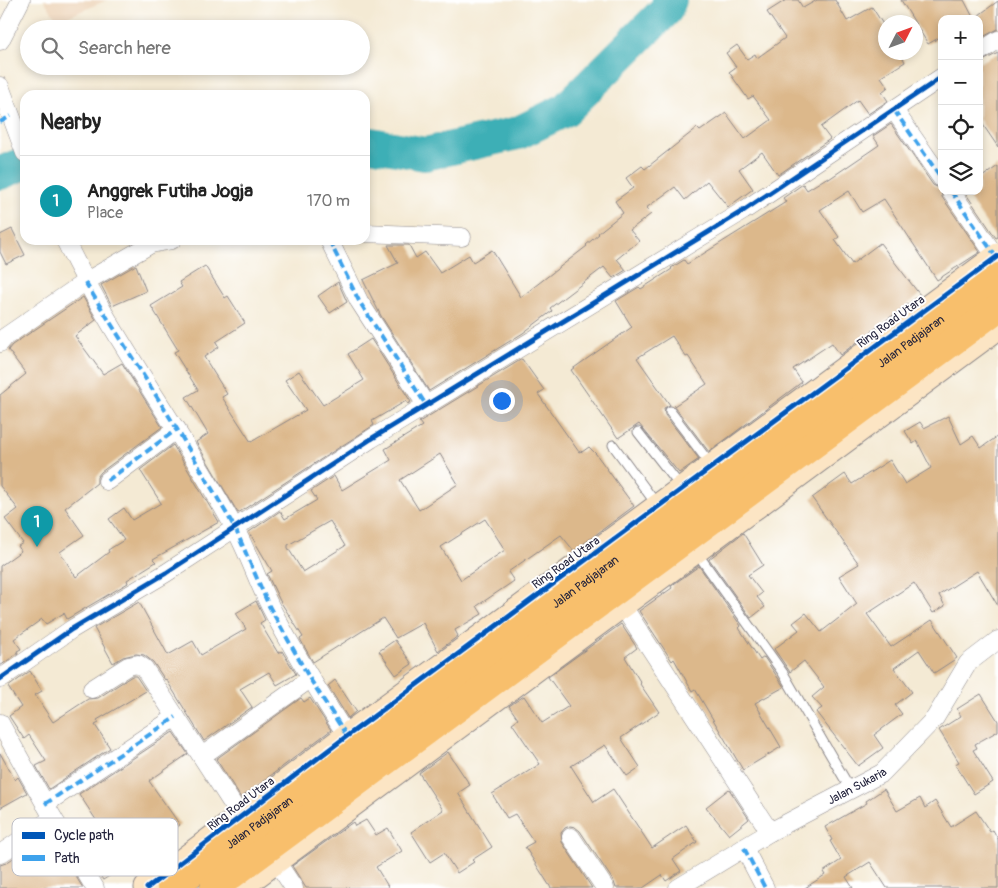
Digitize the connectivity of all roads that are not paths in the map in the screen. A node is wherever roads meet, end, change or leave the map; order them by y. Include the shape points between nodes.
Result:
1 (21, 0) edge
2 (998, 40) edge
3 (0, 41) edge
4 (983, 49) edge
5 (938, 81) edge
6 (0, 86) edge
7 (894, 110) junction
8 (20, 141) edge
9 (938, 173) edge
10 (954, 195) edge
11 (370, 233) edge
12 (462, 237) dead end
13 (67, 245) edge
14 (149, 245) edge
15 (331, 245) edge
16 (997, 263) edge
17 (85, 282) junction
18 (998, 308) edge
19 (998, 327) edge
20 (0, 344) edge
21 (957, 348) junction
22 (861, 367) junction
23 (426, 405) junction
24 (670, 411) dead end
25 (177, 430) junction
26 (638, 432) dead end
27 (613, 445) dead end
28 (712, 467) junction
29 (107, 481) dead end
30 (682, 489) junction
31 (658, 507) junction
32 (235, 528) junction
33 (696, 550) junction
34 (622, 605) junction
35 (998, 640) edge
36 (0, 679) edge
37 (310, 679) junction
38 (92, 689) dead end
39 (176, 717) junction
40 (0, 723) edge
41 (439, 731) junction
42 (347, 736) junction
43 (202, 756) junction
44 (851, 790) junction
45 (49, 811) junction
46 (241, 817) junction
47 (41, 818) edge
48 (53, 818) edge
49 (770, 832) junction
50 (571, 837) dead end
51 (12, 843) edge
52 (744, 848) junction
53 (0, 854) edge
54 (276, 861) junction
55 (178, 865) edge
56 (88, 876) edge
57 (163, 876) edge
58 (95, 888) edge
59 (147, 888) edge
60 (171, 888) edge
61 (214, 888) edge
62 (239, 888) edge
63 (294, 888) edge
64 (605, 888) edge
65 (678, 888) edge
66 (765, 888) edge

1 - 3 street
2 - 4 street
5 - 7 street
6 - 8 street
7 - 9 street
7 - 23 street via 743,210
10 - 16 street
11 - 12 street
13 - 17 street
14 - 17 street
15 - 23 street via 359,301
16 - 22 highway, Jalan Padjajaran
17 - 20 street via 4,337
17 - 25 street
18 - 21 highway, Jalan Padjajaran
19 - 21 street
21 - 33 street
21 - 41 highway, Jalan Padjajaran
22 - 28 street, Ring Road Utara
22 - 60 highway, Jalan Padjajaran
23 - 32 street
24 - 28 lane
25 - 29 street
25 - 32 street
26 - 30 lane
27 - 31 lane
28 - 30 street, Ring Road Utara
30 - 31 street, Ring Road Utara
31 - 42 street, Ring Road Utara
32 - 36 street via 72,629
32 - 37 street via 269,606
33 - 34 street
33 - 44 lane via 784,673
34 - 41 street
34 - 49 street
35 - 44 street, Jalan Sukaria via 968,664 935,718 882,774
37 - 42 street
37 - 43 street
38 - 39 street via 128,666 138,664 144,668
39 - 43 street
39 - 45 street
40 - 45 street
41 - 54 street
41 - 61 highway, Jalan Padjajaran
42 - 46 street, Ring Road Utara
43 - 46 street
44 - 49 street, Jalan Sukaria
45 - 47 street
45 - 48 street
46 - 55 street, Ring Road Utara
49 - 52 street, Jalan Sukaria
50 - 64 street
51 - 53 street
52 - 65 street, Jalan Sukaria
52 - 66 street
54 - 62 street
54 - 63 street
56 - 58 street
57 - 59 street, Ring Road Utara

